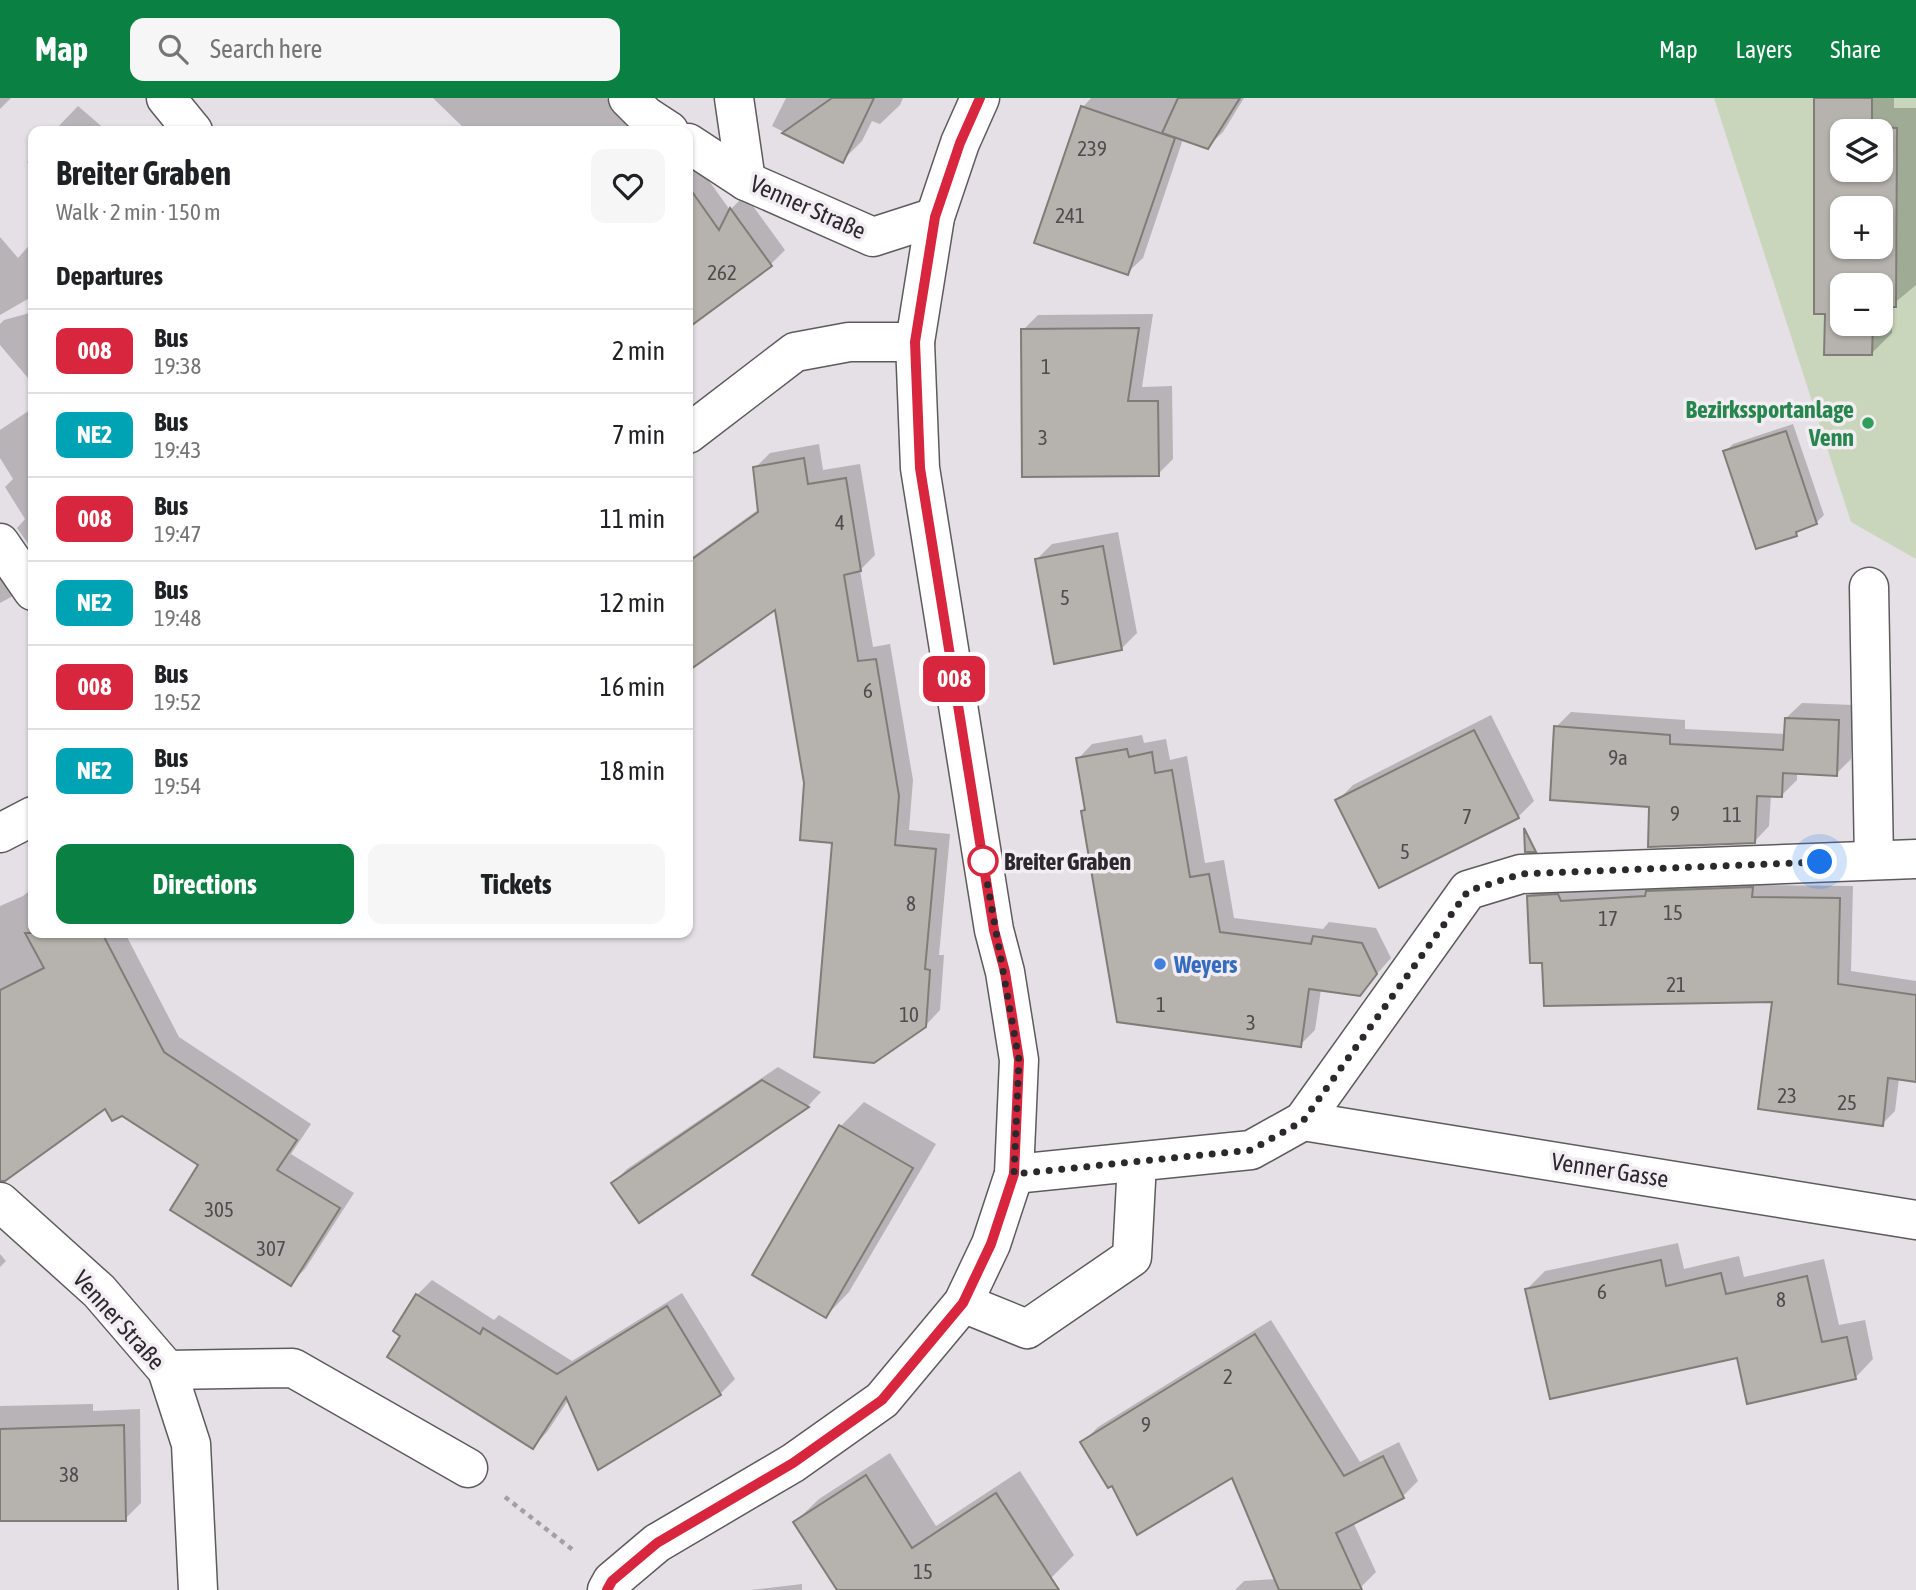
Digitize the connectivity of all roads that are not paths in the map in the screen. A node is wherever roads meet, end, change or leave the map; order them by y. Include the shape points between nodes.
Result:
1 (166, 98) edge
2 (628, 98) edge
3 (734, 98) edge
4 (980, 98) edge
5 (189, 126) edge
6 (661, 126) edge
7 (693, 146) edge
8 (746, 181) junction
9 (935, 217) junction
10 (915, 342) junction
11 (693, 430) edge
12 (0, 543) edge
13 (28, 584) edge
14 (1869, 587) dead end
15 (28, 819) edge
16 (0, 833) edge
17 (1916, 859) edge
18 (1874, 860) junction
19 (1303, 1121) junction
20 (1137, 1162) junction
21 (1014, 1174) junction
22 (0, 1202) edge
23 (1916, 1220) edge
24 (963, 1303) junction
25 (167, 1370) junction
26 (468, 1468) road end
27 (609, 1586) edge
28 (198, 1590) edge

1 - 5 street
2 - 6 street
3 - 8 street
4 - 9 street
7 - 8 street, Venner Straße
8 - 9 street, Venner Straße via 873,237
9 - 10 street
10 - 11 street via 849,342 795,352
10 - 21 street via 920,468 1019,1060
12 - 13 street
14 - 18 street
15 - 16 street
17 - 18 street
18 - 19 street via 1521,874 1468,891
19 - 20 street via 1251,1150
19 - 23 street, Venner Gasse
20 - 21 street
20 - 24 street via 1132,1257 1027,1329
21 - 24 street via 991,1244
22 - 25 street, Venner Straße via 99,1291
24 - 27 street via 882,1400 793,1463 657,1543
25 - 26 street via 293,1368
25 - 28 street, Venner Straße via 191,1444

